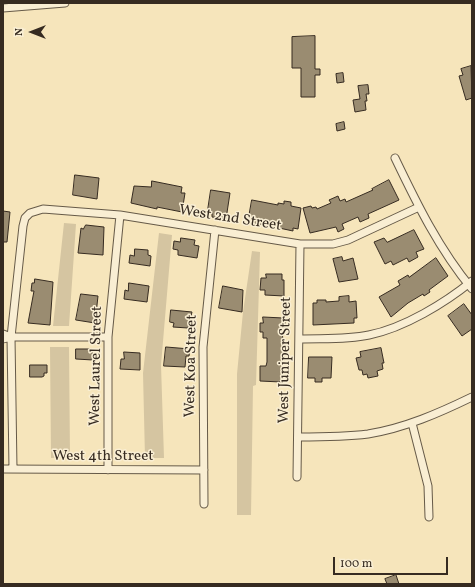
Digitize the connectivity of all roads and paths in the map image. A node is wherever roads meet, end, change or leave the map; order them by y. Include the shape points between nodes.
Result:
1 (65, 3) edge
2 (3, 8) edge
3 (395, 158) dead end
4 (418, 207) junction
5 (120, 215) junction
6 (215, 230) junction
7 (300, 244) junction
8 (471, 285) edge
9 (3, 334) edge
10 (11, 337) junction
11 (108, 337) junction
12 (3, 339) edge
13 (299, 339) junction
14 (472, 397) edge
15 (412, 423) junction
16 (298, 437) junction
17 (3, 469) edge
18 (13, 469) junction
19 (108, 470) junction
20 (204, 470) junction
21 (297, 477) dead end
22 (204, 504) dead end
23 (429, 517) dead end

1 - 2 street
3 - 4 street
4 - 7 street, West 2nd Street via 348,240 325,244
4 - 8 street via 441,247
5 - 6 street, West 2nd Street
5 - 10 street, West 2nd Street via 43,209 30,213 23,226
5 - 11 street, West Laurel Street
6 - 7 street, West 2nd Street
6 - 20 street, West Koa Street via 202,347
7 - 13 street, West Juniper Street
8 - 13 street via 390,330 368,336
9 - 10 street
10 - 11 street
10 - 12 street
10 - 18 street
11 - 19 street, West Laurel Street
13 - 16 street, West Juniper Street
14 - 15 street via 436,415
15 - 16 street via 368,434
15 - 23 street via 428,486
16 - 21 street, West Juniper Street
17 - 18 street, West 4th Street
18 - 19 street, West 4th Street
19 - 20 street, West 4th Street
20 - 22 street, West Koa Street

